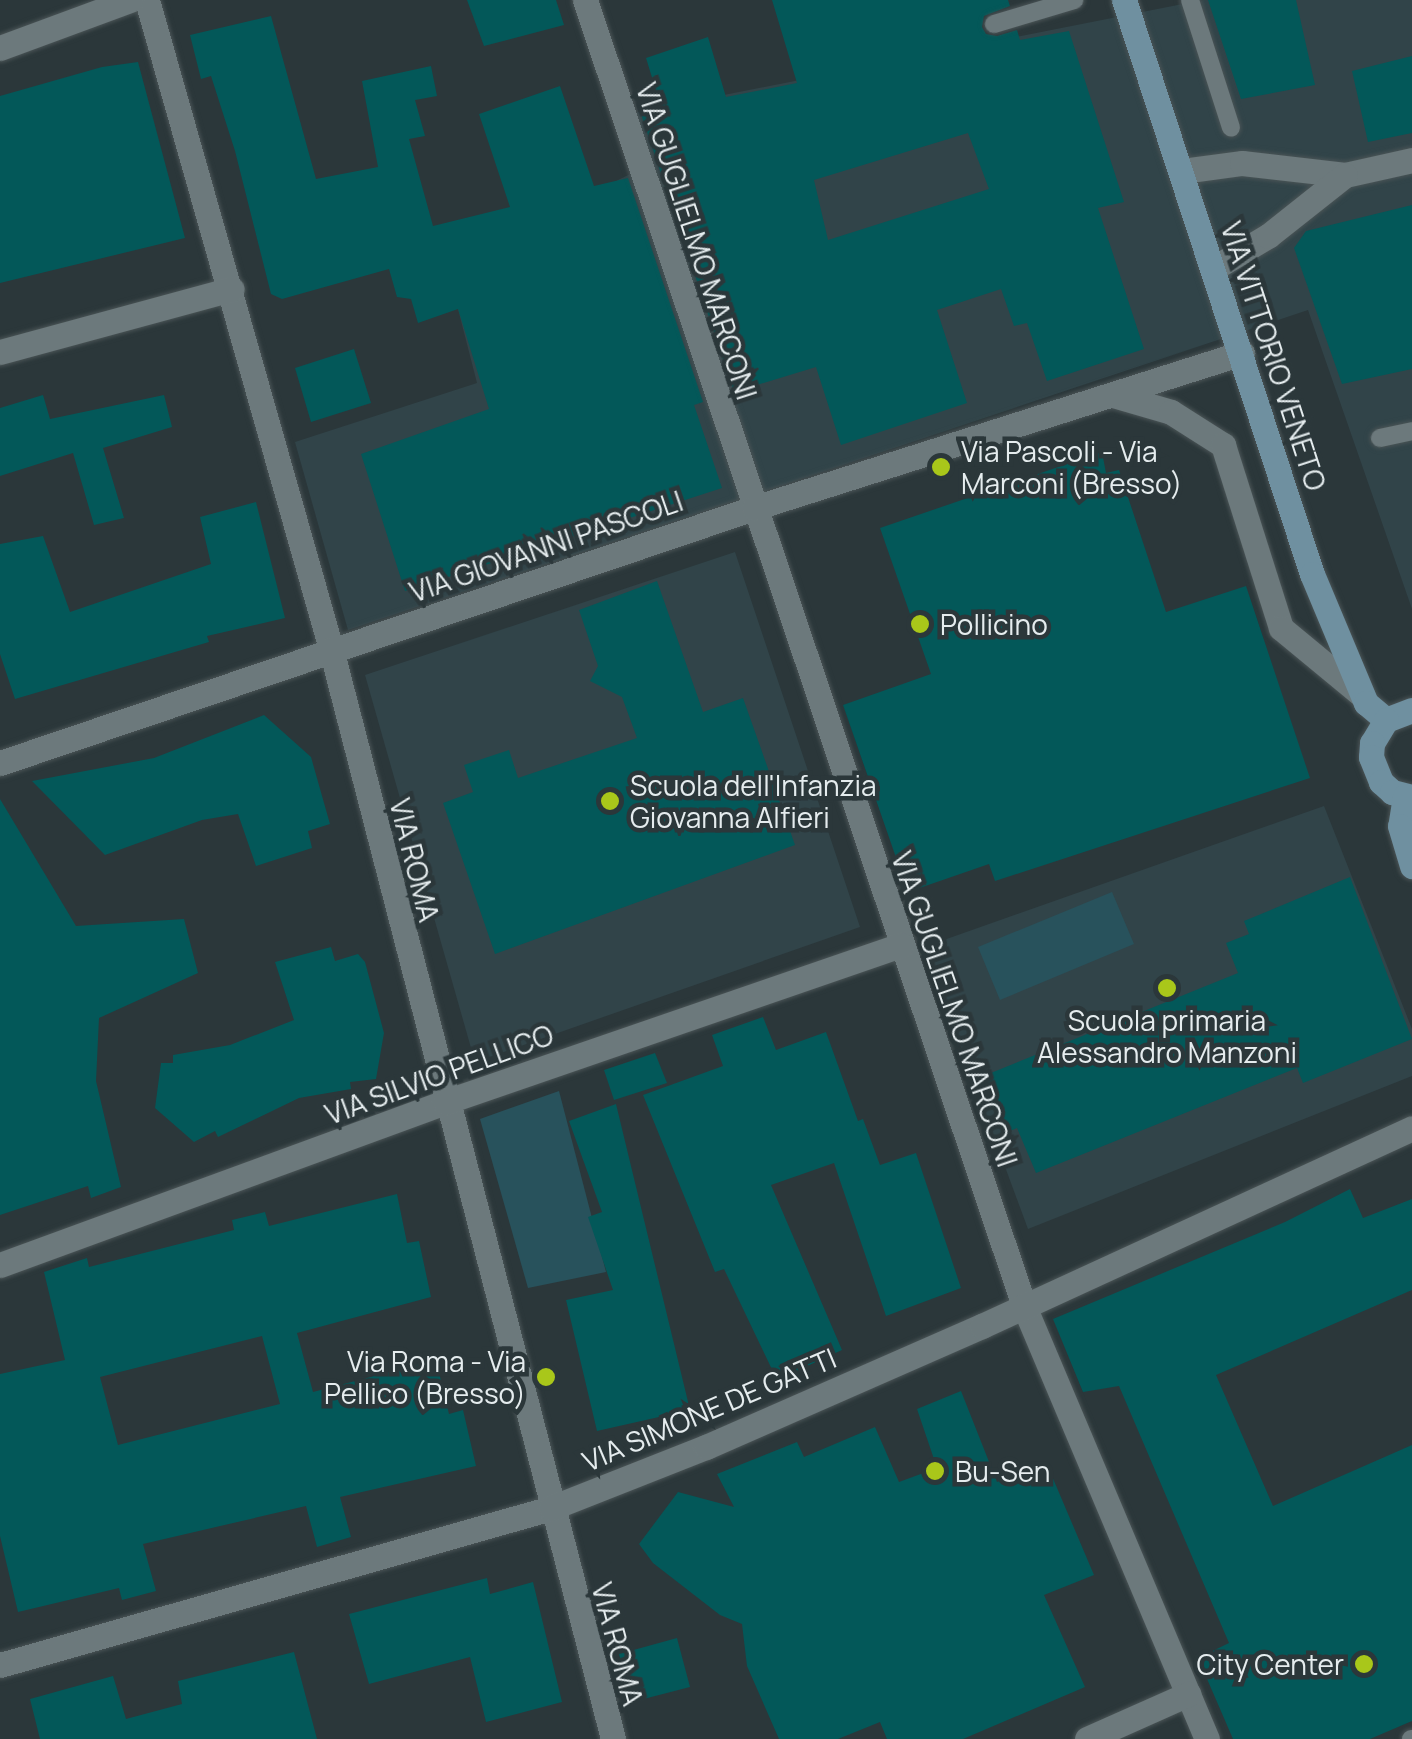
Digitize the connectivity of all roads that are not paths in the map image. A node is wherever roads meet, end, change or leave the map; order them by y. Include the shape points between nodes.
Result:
1 (130, 0) edge
2 (147, 0) edge
3 (584, 0) edge
4 (1074, 0) edge
5 (1124, 0) edge
6 (1190, 0) edge
7 (994, 24) dead end
8 (0, 48) edge
9 (1230, 128) dead end
10 (1412, 160) edge
11 (1182, 171) junction
12 (1345, 175) junction
13 (1214, 268) junction
14 (232, 289) junction
15 (0, 352) edge
16 (1242, 353) junction
17 (1113, 394) junction
18 (1412, 431) edge
19 (1380, 438) dead end
20 (754, 508) junction
21 (331, 649) junction
22 (1362, 695) junction
23 (1412, 710) edge
24 (1386, 720) junction
25 (0, 763) edge
26 (1408, 796) edge
27 (1412, 866) edge
28 (901, 945) junction
29 (445, 1102) junction
30 (1412, 1128) edge
31 (0, 1265) edge
32 (1024, 1306) junction
33 (551, 1508) junction
34 (0, 1665) edge
35 (1188, 1694) junction
36 (613, 1739) edge
37 (1087, 1739) edge
38 (1208, 1739) edge

1 - 8 street
2 - 14 street, VIA ROMA
3 - 20 street, VIA GUGLIELMO MARCONI
4 - 7 lane
5 - 11 main road, VIA VITTORIO VENETO
6 - 9 lane
10 - 12 street
11 - 12 street via 1242,163
11 - 13 main road, VIA VITTORIO VENETO
12 - 13 street via 1268,236
13 - 16 main road, VIA VITTORIO VENETO
14 - 15 street
14 - 21 street, VIA ROMA
16 - 17 street, VIA GIOVANNI PASCOLI
16 - 22 main road, VIA VITTORIO VENETO via 1312,574
17 - 20 street, VIA GIOVANNI PASCOLI
17 - 22 street via 1171,412 1224,445 1282,628
18 - 19 lane
20 - 21 street, VIA GIOVANNI PASCOLI
20 - 28 street, VIA GUGLIELMO MARCONI
21 - 25 street, VIA GIOVANNI PASCOLI
21 - 29 street, VIA ROMA
22 - 24 main road, VIA VITTORIO VENETO
23 - 24 main road
24 - 26 main road via 1372,743 1374,771 1392,792
26 - 27 main road via 1400,826
28 - 29 street, VIA SILVIO PELLICO
28 - 32 street, VIA GUGLIELMO MARCONI
29 - 31 street, VIA SILVIO PELLICO
29 - 33 street, VIA ROMA
30 - 32 street, VIA SIMONE DE GATTI
32 - 33 street, VIA SIMONE DE GATTI
32 - 35 street, VIA GUGLIELMO MARCONI
33 - 34 street, VIA SIMONE DE GATTI
33 - 36 street, VIA ROMA
35 - 37 street
35 - 38 street, VIA GUGLIELMO MARCONI

